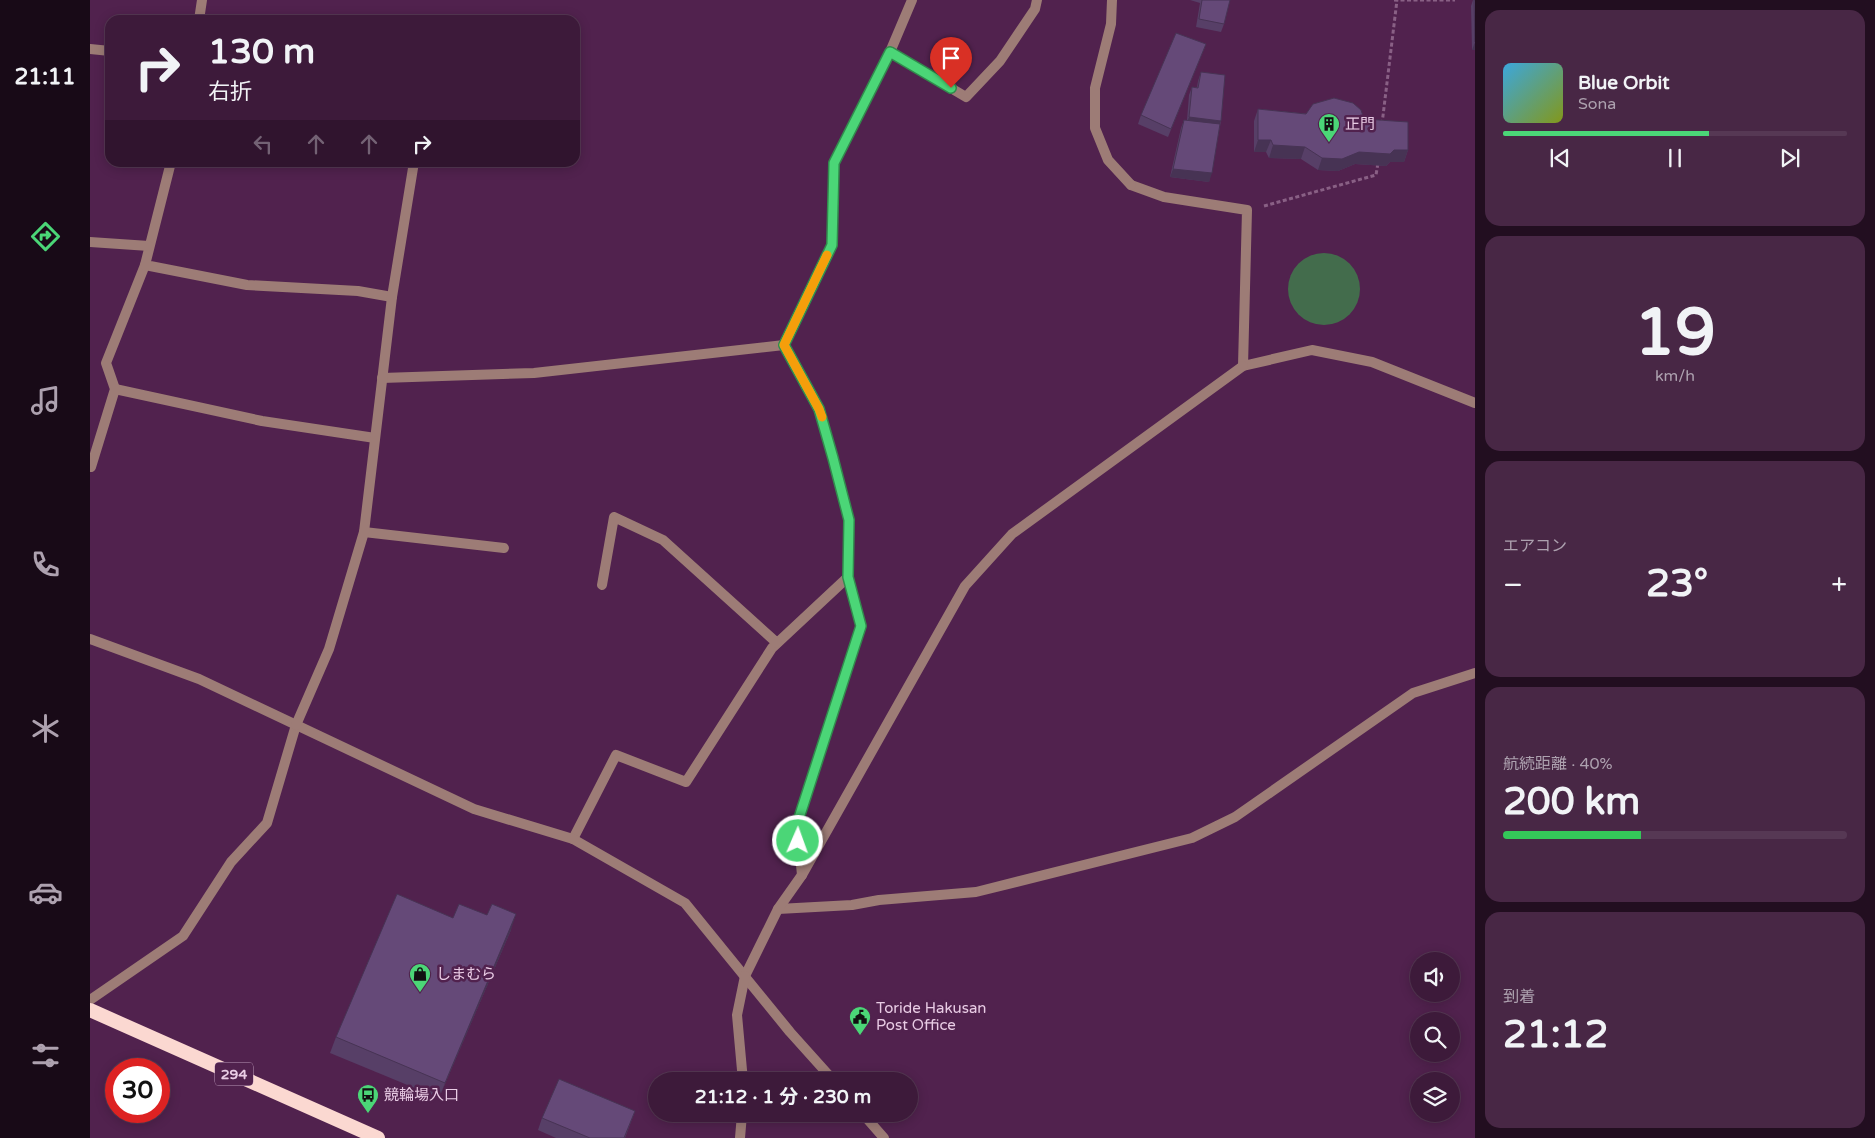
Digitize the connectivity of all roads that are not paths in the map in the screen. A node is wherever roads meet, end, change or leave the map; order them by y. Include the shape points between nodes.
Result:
1 (202, 0) edge
2 (912, 0) edge
3 (1037, 0) edge
4 (1112, 0) edge
5 (200, 15) edge
6 (90, 49) edge
7 (105, 50) edge
8 (890, 52) junction
9 (170, 167) edge
10 (413, 167) edge
11 (90, 242) edge
12 (149, 246) junction
13 (145, 265) junction
14 (392, 297) junction
15 (784, 345) junction
16 (1243, 366) junction
17 (382, 378) junction
18 (115, 389) junction
19 (1475, 403) edge
20 (375, 438) junction
21 (91, 467) edge
22 (364, 532) junction
23 (504, 548) dead end
24 (848, 577) junction
25 (602, 585) dead end
26 (90, 639) edge
27 (777, 643) junction
28 (1475, 673) edge
29 (296, 725) junction
30 (573, 839) junction
31 (802, 875) junction
32 (778, 909) junction
33 (744, 976) junction
34 (90, 1000) edge
35 (90, 1010) edge
36 (742, 1072) edge
37 (826, 1072) edge
38 (741, 1122) edge
39 (870, 1122) edge
40 (378, 1138) edge
41 (740, 1138) edge
42 (884, 1138) edge

1 - 5 street
2 - 8 street
3 - 8 street via 1035,9 1000,61 966,97
4 - 16 street via 1111,24 1094,88 1095,128 1108,160 1131,186 1164,197 1247,210
6 - 7 street
8 - 15 street via 834,163 832,245
9 - 12 street
10 - 14 street
11 - 12 street
12 - 13 street
13 - 14 street via 247,285 358,291
13 - 18 street via 106,363
14 - 17 street
15 - 17 street via 534,373
15 - 24 street via 819,409 833,458 849,520
16 - 19 street via 1312,350 1372,362
16 - 31 street via 1012,534 965,586
17 - 20 street
18 - 20 street via 262,421
18 - 21 street
20 - 22 street
22 - 23 street
22 - 29 street via 329,649
24 - 27 street
24 - 31 street via 861,626 797,824
25 - 27 street via 614,517 663,540
26 - 29 street via 199,679
27 - 30 street via 686,782 616,755
28 - 32 street via 1414,693 1235,817 1192,838 976,892
29 - 30 street via 474,809
29 - 34 street via 267,822 231,862 182,936
30 - 33 street via 685,903
31 - 32 street
32 - 33 street
33 - 36 street via 737,1015
33 - 37 street
35 - 40 highway, 294
38 - 41 street
39 - 42 street

